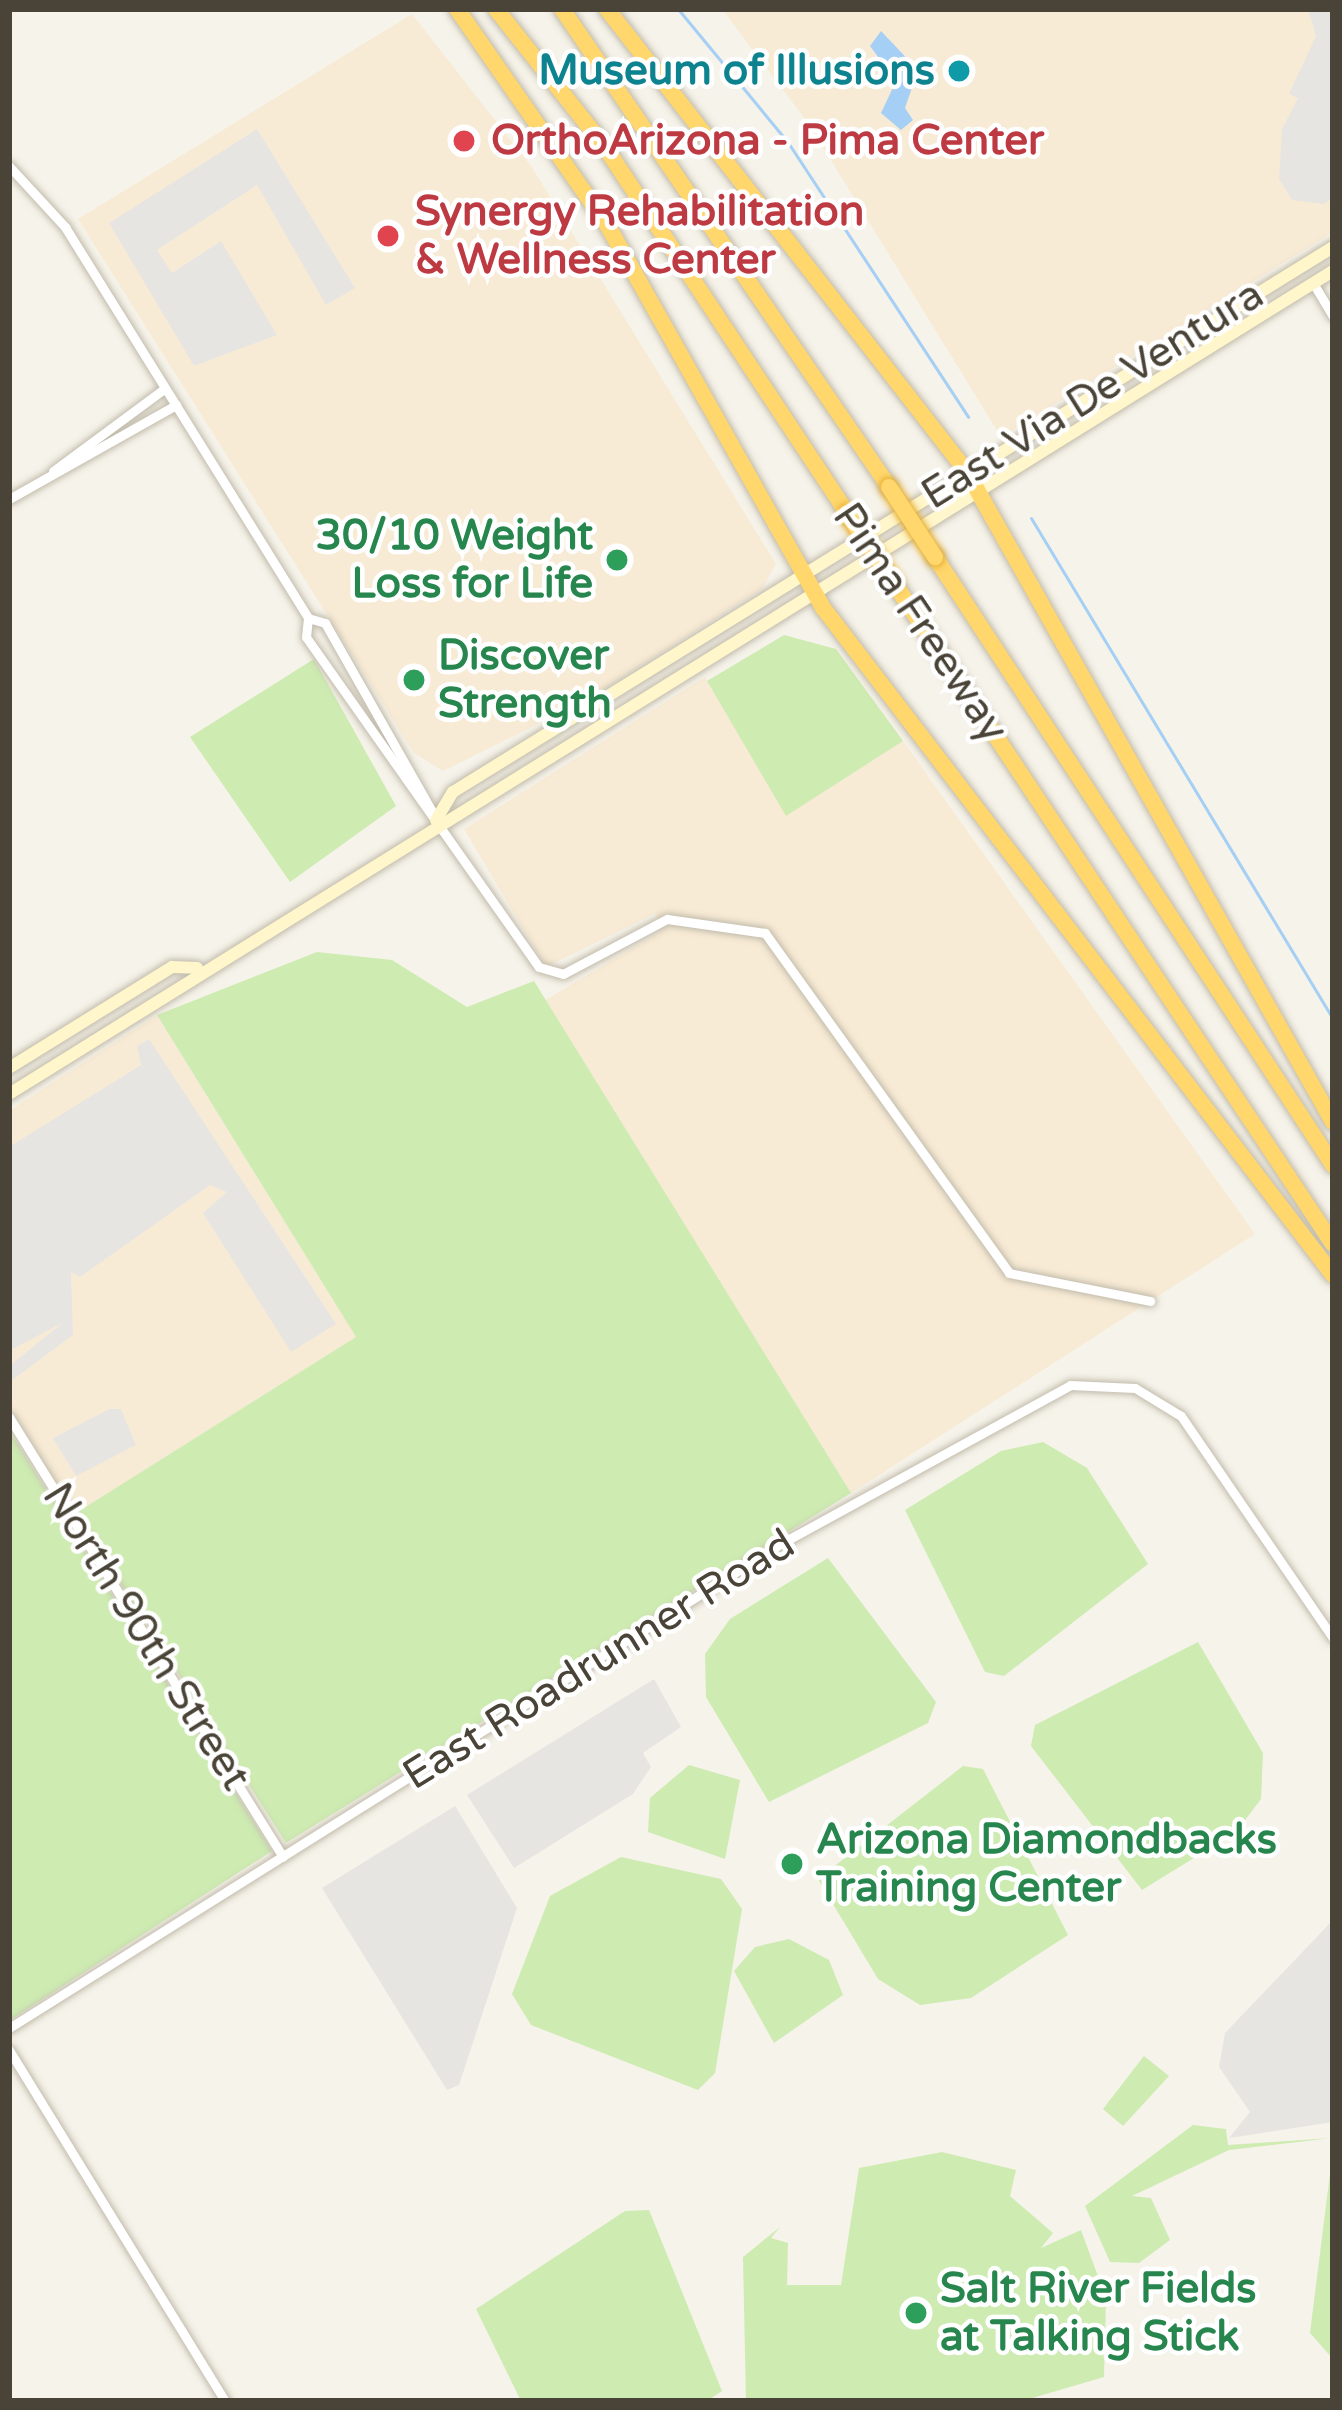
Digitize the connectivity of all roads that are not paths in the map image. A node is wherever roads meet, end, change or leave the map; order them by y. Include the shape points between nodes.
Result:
1 (458, 9) edge
2 (496, 9) edge
3 (562, 9) edge
4 (607, 9) edge
5 (9, 166) edge
6 (1333, 247) edge
7 (1333, 271) edge
8 (1313, 284) junction
9 (1333, 316) edge
10 (171, 397) junction
11 (53, 471) junction
12 (968, 472) junction
13 (982, 495) junction
14 (9, 499) edge
15 (802, 574) junction
16 (816, 597) junction
17 (308, 618) junction
18 (436, 820) junction
19 (197, 968) junction
20 (9, 1068) edge
21 (9, 1094) edge
22 (1333, 1122) edge
23 (1333, 1165) edge
24 (1333, 1244) edge
25 (1333, 1275) edge
26 (1150, 1301) dead end
27 (9, 1417) edge
28 (1333, 1638) edge
29 (283, 1857) junction
30 (9, 2028) edge
31 (9, 2050) edge
32 (225, 2401) edge

1 - 15 highway via 592,200
2 - 24 highway, Pima Freeway, bridge via 605,147
3 - 23 highway, Pima Freeway, bridge via 889,487
4 - 12 highway
5 - 10 street via 65,227
6 - 12 main road, East Via De Ventura
7 - 8 main road, East Via De Ventura
8 - 9 street
8 - 13 main road, East Via De Ventura
10 - 11 street
10 - 11 street
10 - 17 street
11 - 14 street
12 - 13 highway
12 - 15 main road, East Via De Ventura
13 - 16 main road, East Via De Ventura
13 - 22 highway
15 - 16 highway
15 - 18 main road, East Via De Ventura via 453,792
16 - 18 main road, East Via De Ventura via 501,793
16 - 25 highway
17 - 18 street via 306,637
17 - 18 street via 325,623
18 - 19 main road, East Via De Ventura
18 - 26 street via 547,973 563,974 646,923 765,933 1009,1273
19 - 20 main road, East Via De Ventura via 172,968
19 - 21 main road, East Via De Ventura
27 - 29 street, North 90th Street
28 - 29 street, East Roadrunner Road via 1201,1438 1135,1388 1086,1382 1045,1395 782,1544
29 - 30 street, East Roadrunner Road
31 - 32 street

